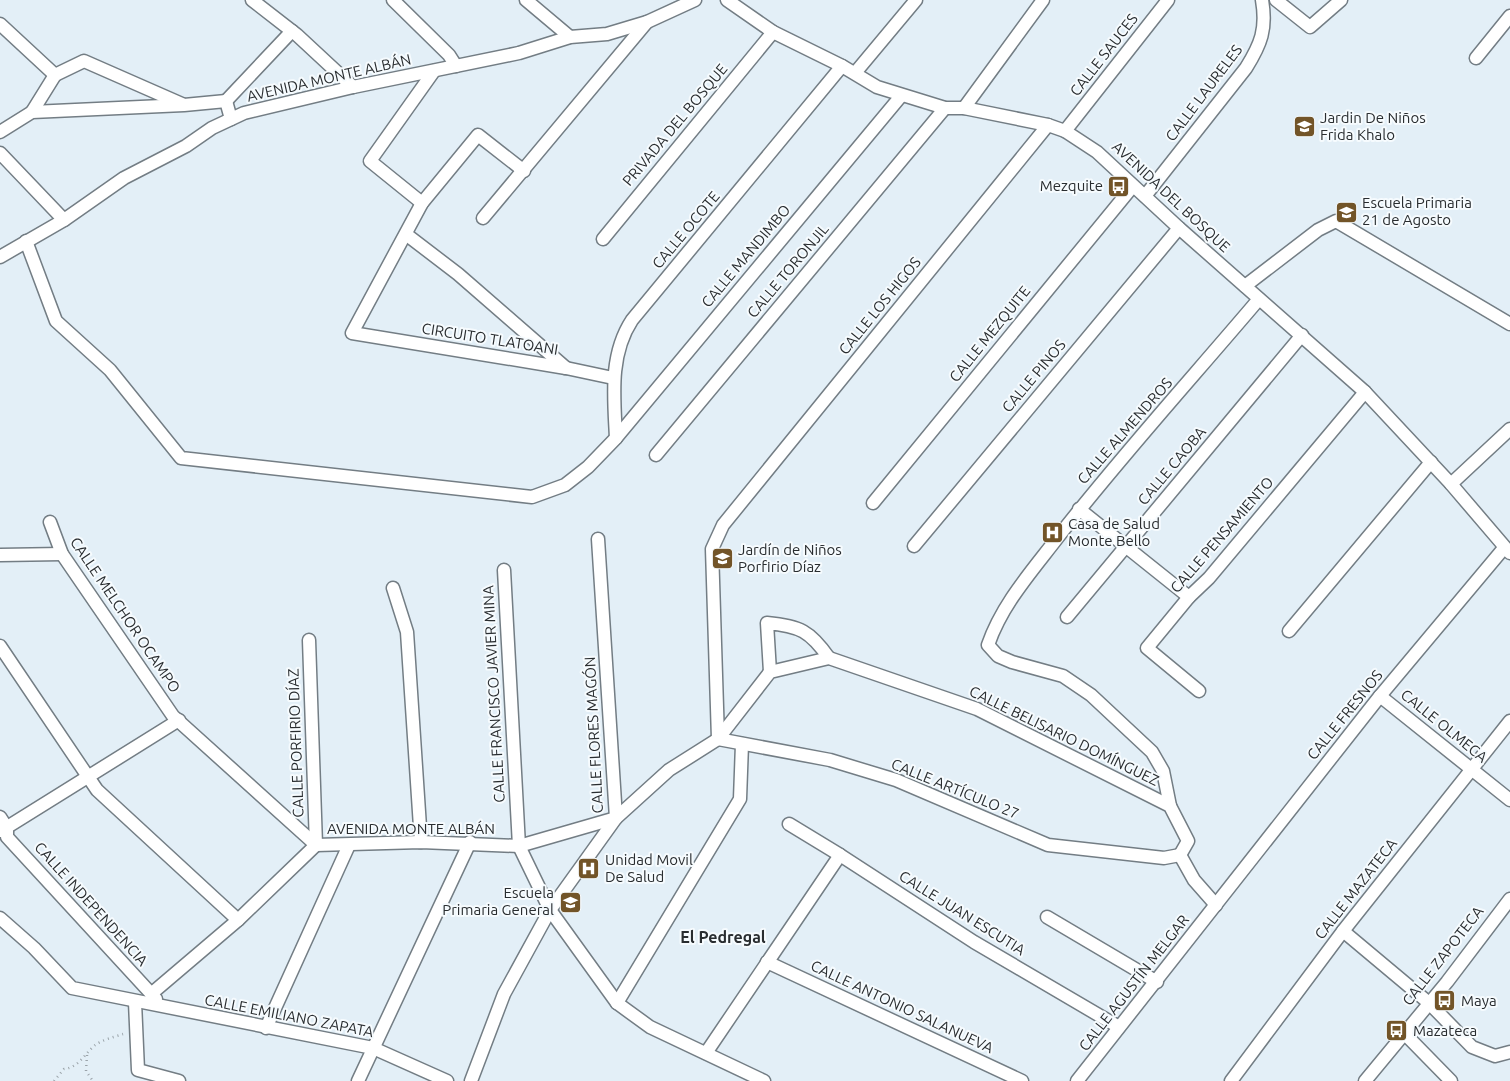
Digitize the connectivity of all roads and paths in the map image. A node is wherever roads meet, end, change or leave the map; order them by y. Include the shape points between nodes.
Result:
1 (252, 0) edge
2 (392, 0) edge
3 (526, 0) edge
4 (727, 0) edge
5 (916, 0) edge
6 (1043, 0) edge
7 (1168, 0) edge
8 (1262, 0) edge
9 (1276, 0) edge
10 (1341, 0) edge
11 (689, 1) edge
12 (1510, 16) edge
13 (647, 22) junction
14 (0, 24) edge
15 (773, 32) junction
16 (294, 33) junction
17 (570, 37) junction
18 (1476, 58) dead end
19 (456, 66) junction
20 (842, 66) junction
21 (434, 71) junction
22 (855, 73) junction
23 (55, 75) junction
24 (354, 86) junction
25 (901, 96) junction
26 (226, 101) junction
27 (184, 105) junction
28 (945, 108) junction
29 (964, 108) junction
30 (32, 112) junction
31 (231, 119) junction
32 (1048, 125) junction
33 (1064, 131) junction
34 (0, 132) edge
35 (0, 153) edge
36 (524, 171) junction
37 (1133, 186) junction
38 (1145, 196) junction
39 (422, 203) junction
40 (483, 218) dead end
41 (64, 220) junction
42 (1179, 228) junction
43 (407, 235) junction
44 (603, 239) dead end
45 (26, 241) junction
46 (0, 258) edge
47 (1245, 286) junction
48 (1259, 299) junction
49 (1510, 324) edge
50 (1302, 334) junction
51 (566, 368) junction
52 (613, 378) junction
53 (1365, 392) junction
54 (1510, 429) edge
55 (616, 438) junction
56 (656, 455) dead end
57 (1431, 462) junction
58 (1451, 484) junction
59 (873, 503) dead end
60 (1080, 510) junction
61 (50, 522) dead end
62 (598, 538) dead end
63 (914, 546) dead end
64 (1126, 548) junction
65 (1507, 550) edge
66 (62, 554) junction
67 (0, 555) edge
68 (504, 570) dead end
69 (393, 588) dead end
70 (1189, 597) junction
71 (1067, 617) dead end
72 (1289, 631) dead end
73 (309, 640) dead end
74 (0, 646) edge
75 (829, 658) junction
76 (770, 672) junction
77 (1199, 691) dead end
78 (1380, 696) junction
79 (179, 720) junction
80 (1510, 720) edge
81 (718, 739) junction
82 (742, 744) junction
83 (1473, 770) junction
84 (89, 776) junction
85 (1510, 800) edge
86 (1170, 806) junction
87 (616, 818) junction
88 (789, 824) dead end
89 (2, 825) edge
90 (422, 842) junction
91 (470, 842) junction
92 (316, 845) junction
93 (349, 845) junction
94 (519, 846) junction
95 (840, 854) junction
96 (1180, 855) junction
97 (1510, 899) edge
98 (1216, 905) junction
99 (550, 910) junction
100 (1047, 917) dead end
101 (0, 918) edge
102 (238, 920) junction
103 (1343, 931) junction
104 (767, 962) junction
105 (1157, 982) junction
106 (151, 994) junction
107 (135, 1002) junction
108 (617, 1003) junction
109 (1429, 1003) junction
110 (166, 1008) junction
111 (1119, 1027) junction
112 (266, 1028) junction
113 (136, 1029) junction
114 (1403, 1032) junction
115 (373, 1048) junction
116 (1510, 1052) edge
117 (706, 1053) junction
118 (87, 1055) junction
119 (54, 1081) edge
120 (93, 1081) edge
121 (180, 1081) edge
122 (358, 1081) edge
123 (447, 1081) edge
124 (471, 1081) edge
125 (764, 1081) edge
126 (1022, 1081) edge
127 (1077, 1081) edge
128 (1231, 1081) edge
129 (1364, 1081) edge
130 (1451, 1081) edge

1 - 16 street
2 - 19 street via 449,55
3 - 17 street
4 - 15 street, AVENIDA DEL BOSQUE
5 - 22 street
6 - 29 street
7 - 33 street, CALLE SAUCES
8 - 38 street, CALLE LAURELES via 1264,15 1260,47
9 - 10 street via 1310,27
11 - 13 street, AVENIDA MONTE ALBÁN
12 - 18 street
13 - 17 street, AVENIDA MONTE ALBÁN via 607,34
13 - 36 street
14 - 23 street
15 - 20 street, AVENIDA DEL BOSQUE
15 - 44 street, PRIVADA DEL BOSQUE
16 - 24 street
16 - 26 street
17 - 19 street, AVENIDA MONTE ALBÁN via 518,53
19 - 21 street, AVENIDA MONTE ALBÁN
20 - 22 street, AVENIDA DEL BOSQUE
20 - 52 street, CALLE OCOTE via 632,320 622,335
21 - 24 street, AVENIDA MONTE ALBÁN
21 - 39 street via 370,161
22 - 25 street, AVENIDA DEL BOSQUE via 877,87
23 - 27 street via 84,61
23 - 30 street
24 - 31 street, AVENIDA MONTE ALBÁN
25 - 28 street, AVENIDA DEL BOSQUE
25 - 55 street, CALLE MANDIMBO
26 - 27 street
26 - 31 street
27 - 30 street
28 - 29 street, AVENIDA DEL BOSQUE
28 - 56 street, CALLE TORONJIL
29 - 32 street, AVENIDA DEL BOSQUE
30 - 34 street
31 - 41 street, AVENIDA MONTE ALBÁN via 124,178
32 - 33 street, AVENIDA DEL BOSQUE
32 - 81 street, CALLE LOS HIGOS via 723,525 712,550
33 - 37 street, AVENIDA DEL BOSQUE via 1097,152
35 - 41 street
36 - 39 street via 478,135
36 - 40 street
37 - 38 street, AVENIDA DEL BOSQUE
37 - 59 street, CALLE MEZQUITE
38 - 42 street, AVENIDA DEL BOSQUE
39 - 43 street
41 - 45 street, AVENIDA MONTE ALBÁN
42 - 47 street, AVENIDA DEL BOSQUE
42 - 63 street, CALLE PINOS
43 - 51 street, CIRCUITO TLATOANI via 465,279
43 - 51 street, CIRCUITO TLATOANI via 352,333
45 - 46 street, AVENIDA MONTE ALBÁN
45 - 55 street, CALLE MANDIMBO via 56,321 122,383 180,458 532,496 565,485
47 - 48 street, AVENIDA DEL BOSQUE
47 - 49 street via 1318,230 1336,222
48 - 50 street, AVENIDA DEL BOSQUE
48 - 60 street, CALLE ALMENDROS
50 - 53 street, AVENIDA DEL BOSQUE
50 - 64 street, CALLE CAOBA
51 - 52 street
52 - 55 street, CALLE OCOTE
53 - 57 street, AVENIDA DEL BOSQUE
53 - 70 street, CALLE PENSAMIENTO via 1209,578
54 - 58 street
57 - 58 street, AVENIDA DEL BOSQUE
57 - 72 street
58 - 65 street, AVENIDA DEL BOSQUE
60 - 64 street
60 - 86 street, CALLE ALMENDROS via 1019,587 994,628 988,645 998,656 1063,676 1091,695 1152,752 1163,771
61 - 66 street, CALLE MELCHOR OCAMPO
62 - 87 street, CALLE FLORES MAGÓN
64 - 70 street
64 - 71 street, CALLE CAOBA
65 - 78 street, CALLE FRESNOS
66 - 67 street
66 - 79 street, CALLE MELCHOR OCAMPO via 173,716
68 - 94 street, CALLE FRANCISCO JAVIER MINA
69 - 90 street via 407,632
70 - 77 street, CALLE PENSAMIENTO via 1147,648
73 - 92 street, CALLE PORFIRIO DÍAZ
74 - 84 street
75 - 76 street
75 - 76 street via 816,639 792,625 768,623
75 - 86 street, CALLE BELISARIO DOMÍNGUEZ via 977,709
76 - 81 street
78 - 83 street, CALLE OLMECA
78 - 98 street, CALLE FRESNOS
79 - 84 street
79 - 92 street, AVENIDA MONTE ALBÁN
80 - 83 street, CALLE MAZATECA
81 - 82 street, CALLE ARTÍCULO 27
81 - 87 street via 669,770
82 - 96 street, CALLE ARTÍCULO 27 via 830,760 896,780 1048,846 1164,858
82 - 108 street via 740,799
83 - 85 street, CALLE OLMECA
83 - 103 street, CALLE MAZATECA
84 - 89 street
84 - 102 street via 97,790
86 - 96 street via 1188,841
87 - 94 street
87 - 99 street, CALLE FLORES MAGÓN
88 - 95 street, CALLE JUAN ESCUTIA
89 - 106 street, CALLE INDEPENDENCIA via 7,837
90 - 91 street, AVENIDA MONTE ALBÁN
90 - 93 street, AVENIDA MONTE ALBÁN
91 - 94 street, AVENIDA MONTE ALBÁN
91 - 115 street
92 - 93 street, AVENIDA MONTE ALBÁN
92 - 102 street
93 - 112 street
94 - 99 street
95 - 104 street
95 - 111 street, CALLE JUAN ESCUTIA via 974,942
96 - 98 street via 1194,880
97 - 109 street, CALLE ZAPOTECA
98 - 105 street, CALLE AGUSTÍN MELGAR
99 - 108 street
99 - 124 street, CALLE FLORES MAGÓN via 504,994
100 - 105 street
101 - 107 street, CALLE EMILIANO ZAPATA via 72,988
102 - 106 street
103 - 109 street
103 - 128 street, CALLE MAZATECA
104 - 117 street
104 - 126 street, CALLE ANTONIO SALANUEVA
105 - 111 street, CALLE AGUSTÍN MELGAR
106 - 110 street, CALLE INDEPENDENCIA
107 - 110 street, CALLE EMILIANO ZAPATA
107 - 113 street
108 - 117 street via 650,1027
109 - 114 street, CALLE ZAPOTECA
109 - 116 street via 1472,1047 1496,1056
110 - 112 street, CALLE EMILIANO ZAPATA
111 - 127 street, CALLE AGUSTÍN MELGAR
112 - 115 street, CALLE EMILIANO ZAPATA
113 - 118 path via 95,1045
113 - 121 street via 138,1070
114 - 129 street, CALLE ZAPOTECA
114 - 130 street
115 - 122 street
115 - 123 street, CALLE EMILIANO ZAPATA
117 - 125 street
118 - 119 path via 73,1068 64,1068
118 - 120 path via 86,1071

